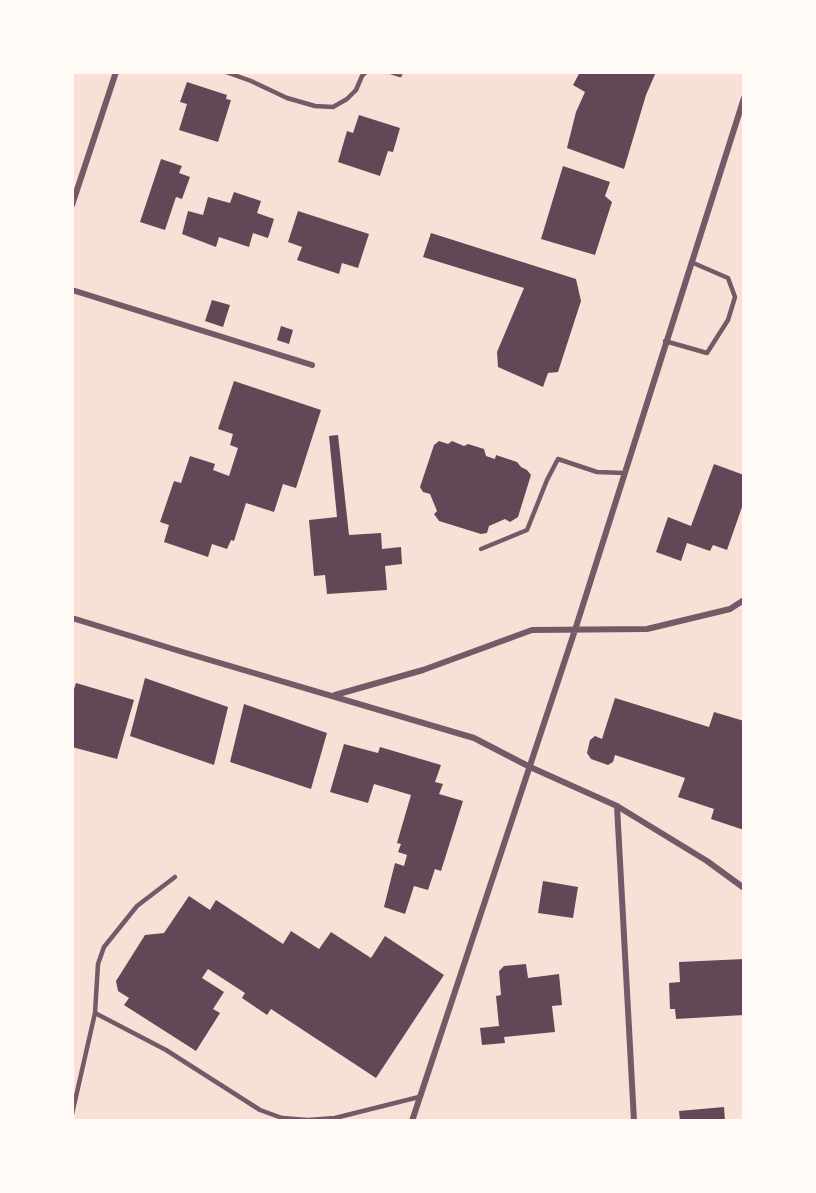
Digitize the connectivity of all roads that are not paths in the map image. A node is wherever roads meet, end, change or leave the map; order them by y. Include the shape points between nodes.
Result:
1 (116, 72) edge
2 (226, 72) edge
3 (366, 72) edge
4 (391, 72) edge
5 (400, 75) dead end
6 (744, 98) edge
7 (72, 205) edge
8 (691, 262) junction
9 (72, 290) edge
10 (665, 341) junction
11 (312, 365) dead end
12 (624, 473) junction
13 (481, 549) dead end
14 (744, 600) edge
15 (72, 618) edge
16 (575, 630) junction
17 (332, 696) junction
18 (530, 767) junction
19 (617, 806) junction
20 (175, 877) dead end
21 (744, 888) edge
22 (95, 1013) junction
23 (418, 1097) junction
24 (72, 1114) edge
25 (412, 1121) edge
26 (634, 1121) edge

1 - 7 street
2 - 3 lane via 315,106 333,106 347,99
4 - 5 lane
6 - 8 street
8 - 10 street
8 - 10 lane via 728,278 735,297 733,305 707,353
9 - 11 street
10 - 12 street
12 - 13 lane via 597,472 558,459 527,530
12 - 16 street
14 - 16 street via 730,609 647,630
15 - 17 street
16 - 17 street via 532,630 423,670
16 - 18 street
17 - 18 street via 474,738
18 - 19 street
18 - 23 street
19 - 21 street
19 - 26 street
20 - 22 lane via 137,906 104,947 98,964
22 - 23 lane via 166,1050 260,1110 282,1118 335,1118
22 - 24 lane
23 - 25 street

